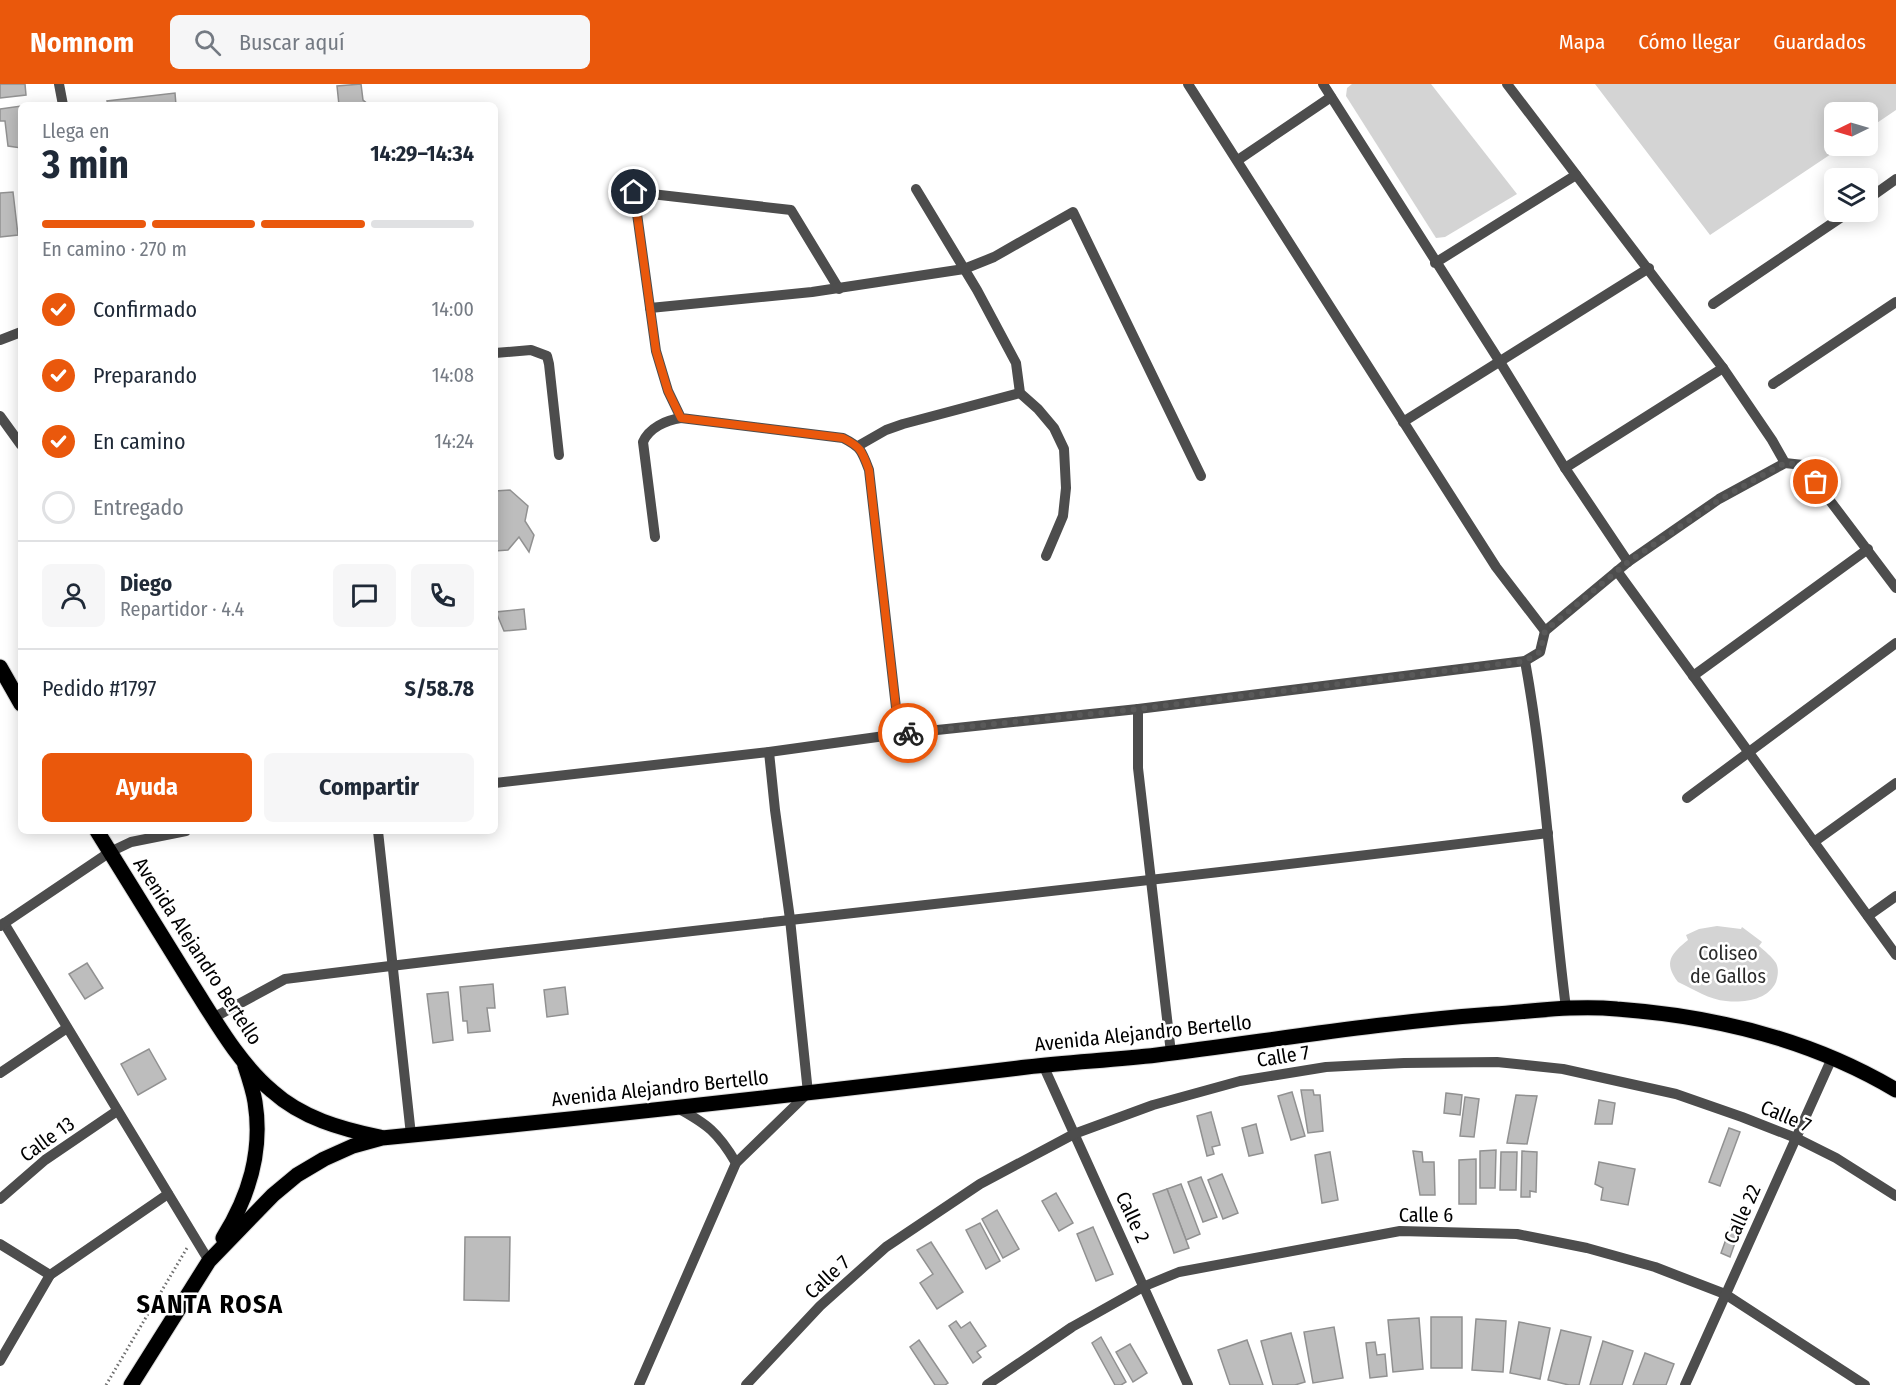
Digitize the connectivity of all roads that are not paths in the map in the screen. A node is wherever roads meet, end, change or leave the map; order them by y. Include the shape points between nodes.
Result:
1 (59, 84) edge
2 (1188, 84) edge
3 (1507, 84) edge
4 (1329, 89) edge
5 (62, 102) edge
6 (1238, 160) junction
7 (1576, 175) junction
8 (1896, 179) edge
9 (916, 189) dead end
10 (1878, 192) edge
11 (1834, 222) edge
12 (1435, 263) junction
13 (1649, 268) junction
14 (964, 269) junction
15 (839, 289) junction
16 (1896, 302) edge
17 (1713, 304) dead end
18 (650, 309) junction
19 (18, 333) edge
20 (0, 340) edge
21 (498, 353) edge
22 (1500, 362) junction
23 (1723, 368) junction
24 (1773, 384) dead end
25 (1020, 393) junction
26 (0, 416) edge
27 (681, 418) junction
28 (1403, 422) junction
29 (18, 442) edge
30 (858, 446) junction
31 (559, 455) dead end
32 (1785, 463) junction
33 (1566, 468) junction
34 (1202, 476) dead end
35 (655, 537) dead end
36 (1868, 549) junction
37 (1046, 556) dead end
38 (1628, 562) junction
39 (1617, 571) junction
40 (1896, 588) edge
41 (1545, 631) junction
42 (1896, 642) edge
43 (1525, 661) junction
44 (0, 667) edge
45 (1693, 676) junction
46 (18, 699) edge
47 (1138, 709) junction
48 (899, 734) junction
49 (769, 752) junction
50 (1749, 752) junction
51 (498, 783) edge
52 (1896, 783) edge
53 (1687, 798) dead end
54 (1548, 833) junction
55 (99, 834) edge
56 (171, 834) edge
57 (378, 834) edge
58 (1814, 842) junction
59 (110, 852) junction
60 (1151, 880) junction
61 (1896, 896) edge
62 (1868, 916) junction
63 (790, 919) junction
64 (2, 925) edge
65 (1896, 955) edge
66 (393, 965) junction
67 (1566, 1008) junction
68 (213, 1018) junction
69 (68, 1028) junction
70 (1171, 1053) junction
71 (1832, 1058) junction
72 (245, 1063) junction
73 (1043, 1065) junction
74 (0, 1073) edge
75 (1896, 1090) edge
76 (808, 1093) junction
77 (676, 1107) junction
78 (117, 1111) junction
79 (1074, 1134) junction
80 (411, 1135) junction
81 (382, 1138) junction
82 (1796, 1138) junction
83 (736, 1163) junction
84 (168, 1194) junction
85 (1896, 1196) edge
86 (0, 1199) edge
87 (0, 1244) edge
88 (209, 1261) junction
89 (50, 1275) junction
90 (1145, 1286) junction
91 (1725, 1294) junction
92 (0, 1361) edge
93 (131, 1385) edge
94 (639, 1385) edge
95 (746, 1385) edge
96 (987, 1385) edge
97 (1188, 1385) edge
98 (1685, 1385) edge
99 (1865, 1385) edge

1 - 5 street
2 - 6 street
3 - 7 street
4 - 6 street
4 - 12 street
6 - 28 street
7 - 12 street
7 - 13 street
8 - 10 street
9 - 14 street
11 - 17 street
12 - 22 street
13 - 22 street
13 - 23 street
14 - 15 street
14 - 25 street via 1016,363
14 - 34 street via 994,257 1073,212
15 - 18 street
15 - 18 street via 791,210 634,192
16 - 24 street
18 - 27 street via 661,371
19 - 20 street
21 - 31 street via 531,350 547,356
22 - 28 street
22 - 33 street
23 - 32 street
23 - 33 street
25 - 30 street via 903,424
25 - 37 street via 1054,428 1064,449 1063,516
26 - 29 street
27 - 30 street via 843,438
27 - 35 street via 653,429 643,442
28 - 41 street via 1496,567
30 - 48 street via 869,470
32 - 36 street via 1803,465
32 - 38 street via 1719,500
33 - 38 street
36 - 40 street
36 - 45 street
38 - 39 street
39 - 41 street
39 - 45 street
41 - 43 street via 1540,652
42 - 50 street
43 - 47 street
43 - 54 street
44 - 46 main road
45 - 50 street
47 - 48 street
47 - 60 street via 1138,768
48 - 49 street
49 - 51 street
49 - 63 street
50 - 53 street
50 - 58 street
52 - 58 street
54 - 60 street
54 - 67 street
55 - 59 main road, Avenida Alejandro Bertello
56 - 59 street via 131,842
57 - 66 street
58 - 62 street
59 - 64 street
59 - 68 main road, Avenida Alejandro Bertello
60 - 63 street
60 - 70 street
61 - 62 street
62 - 65 street
63 - 66 street
63 - 76 street
64 - 69 street
66 - 68 street via 285,979
66 - 80 street
67 - 70 main road, Avenida Alejandro Bertello via 1431,1018
67 - 71 main road, Avenida Alejandro Bertello via 1613,1008 1688,1016 1753,1030
68 - 72 main road, Avenida Alejandro Bertello
69 - 74 street
69 - 78 street
70 - 73 main road, Avenida Alejandro Bertello
71 - 75 main road, Avenida Alejandro Bertello
71 - 82 street, Calle 22
72 - 81 main road, Avenida Alejandro Bertello via 272,1092 307,1114 345,1130
72 - 88 main road, Avenida Alejandro Bertello via 255,1102 257,1143 250,1184 237,1215
73 - 76 main road, Avenida Alejandro Bertello
73 - 79 street, Calle 2
76 - 77 main road, Avenida Alejandro Bertello
76 - 83 street
77 - 80 main road, Avenida Alejandro Bertello
77 - 83 street via 722,1139
78 - 84 street
78 - 86 street, Calle 13 via 45,1160
79 - 82 street, Calle 7 via 1240,1081 1326,1067 1497,1062 1563,1069 1676,1094
79 - 90 street, Calle 2
79 - 95 street, Calle 7 via 980,1184 886,1247 820,1306
80 - 81 main road, Avenida Alejandro Bertello
81 - 88 main road, Avenida Alejandro Bertello via 352,1146 297,1175
82 - 85 street, Calle 7
82 - 91 street, Calle 22
83 - 94 street
84 - 88 street
84 - 89 street
87 - 89 street
88 - 93 main road, Avenida Alejandro Bertello
89 - 92 street
90 - 91 street, Calle 6 via 1179,1272 1400,1231 1517,1234 1655,1267
90 - 96 street, Calle 6 via 1072,1327
90 - 97 street, Calle 2
91 - 98 street, Calle 22
91 - 99 street, Calle 6

